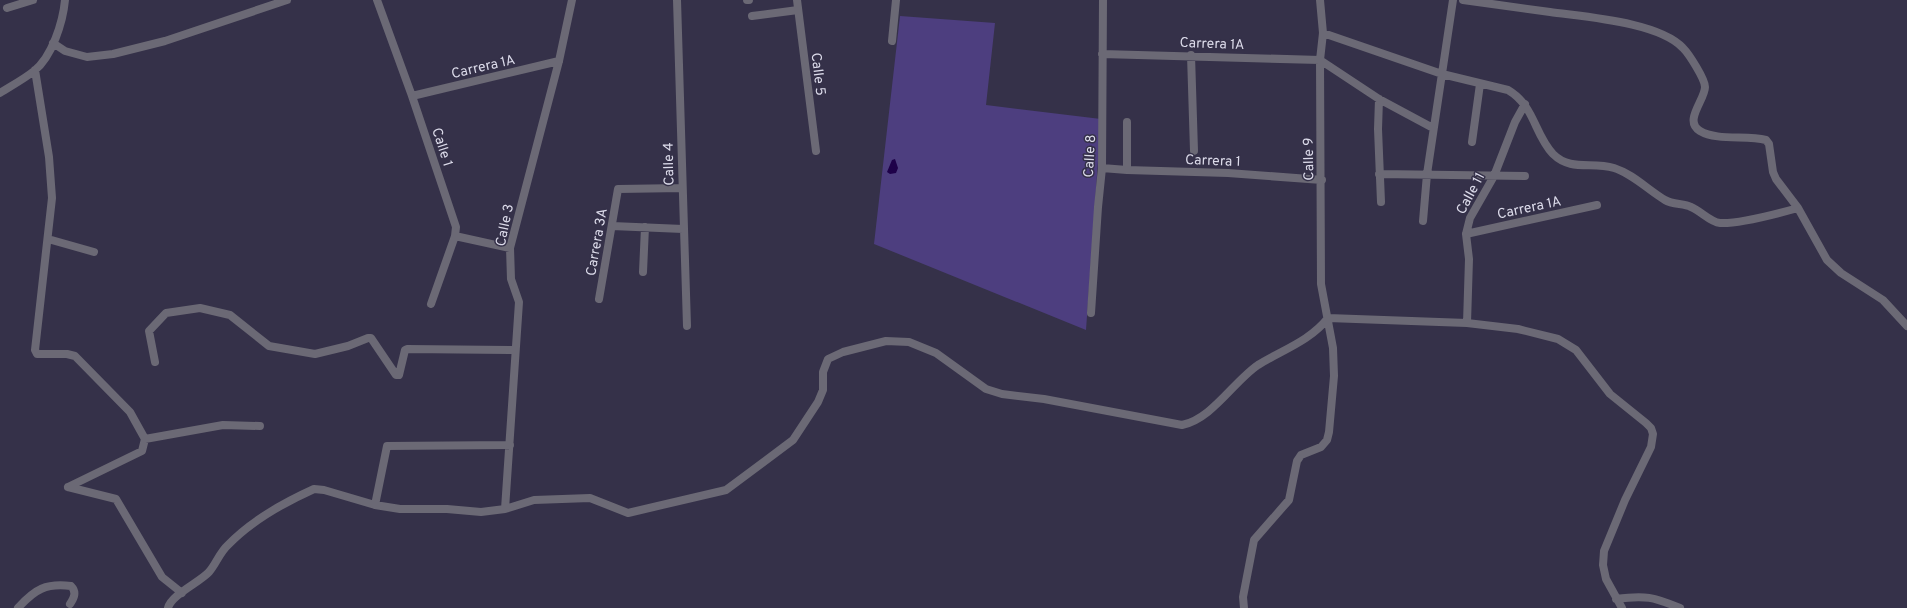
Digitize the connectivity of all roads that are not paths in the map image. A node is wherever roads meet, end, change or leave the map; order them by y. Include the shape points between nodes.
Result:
1 (33, 0) edge
2 (65, 0) edge
3 (287, 0) edge
4 (377, 0) edge
5 (572, 0) edge
6 (677, 0) edge
7 (797, 0) edge
8 (896, 0) edge
9 (1103, 0) edge
10 (1320, 0) edge
11 (1453, 0) edge
12 (1463, 0) edge
13 (7, 8) dead end
14 (798, 10) junction
15 (752, 16) dead end
16 (1323, 33) junction
17 (892, 41) dead end
18 (53, 43) junction
19 (1102, 54) junction
20 (1191, 55) junction
21 (1320, 60) junction
22 (559, 61) junction
23 (35, 70) junction
24 (1442, 74) junction
25 (1480, 84) junction
26 (0, 93) edge
27 (412, 96) junction
28 (1379, 99) junction
29 (1525, 104) junction
30 (1126, 122) dead end
31 (1434, 128) junction
32 (1472, 142) dead end
33 (816, 151) dead end
34 (1194, 151) dead end
35 (1102, 168) junction
36 (1127, 170) junction
37 (1380, 174) junction
38 (1427, 174) junction
39 (1494, 176) junction
40 (1525, 176) dead end
41 (1322, 180) junction
42 (682, 188) junction
43 (1381, 202) dead end
44 (1597, 205) dead end
45 (1798, 208) junction
46 (1423, 221) dead end
47 (612, 226) junction
48 (645, 227) junction
49 (684, 229) junction
50 (1466, 234) junction
51 (455, 236) junction
52 (48, 239) junction
53 (510, 248) junction
54 (94, 252) dead end
55 (643, 272) dead end
56 (599, 298) dead end
57 (431, 304) dead end
58 (1091, 313) dead end
59 (1328, 318) junction
60 (1467, 323) junction
61 (687, 326) dead end
62 (1907, 326) edge
63 (515, 350) junction
64 (155, 362) dead end
65 (260, 426) dead end
66 (145, 439) junction
67 (510, 445) junction
68 (375, 505) junction
69 (505, 509) junction
70 (182, 593) junction
71 (1616, 599) junction
72 (70, 604) dead end
73 (18, 608) edge
74 (168, 608) edge
75 (1244, 608) edge
76 (1622, 608) edge
77 (1680, 608) edge

1 - 13 street
2 - 18 street via 63,15
3 - 18 street via 165,41 113,54 87,57 65,51
4 - 27 street, Calle 1
5 - 22 street, Calle 3
6 - 42 street, Calle 4
7 - 14 street, Calle 5
8 - 17 street
9 - 19 street, Calle 8
10 - 16 street, Calle 9
11 - 24 street
12 - 45 street via 1614,21 1665,35 1683,48 1702,77 1705,87 1694,116 1694,124 1699,131 1711,135 1766,140 1776,179
14 - 15 street
14 - 33 street, Calle 5
16 - 21 street, Calle 9
16 - 24 street
18 - 23 street
19 - 20 street, Carrera 1A
19 - 35 street, Calle 8
20 - 21 street, Carrera 1A
20 - 34 street
21 - 28 street
21 - 41 street, Calle 9
22 - 27 street, Carrera 1A
22 - 53 street, Calle 3
23 - 26 street
23 - 52 street via 49,157 52,198
24 - 25 street
24 - 31 street
25 - 29 street via 1508,90
25 - 32 street
27 - 51 street, Calle 1 via 456,228
28 - 31 street
28 - 37 street
29 - 39 street, Calle 11 via 1515,122
29 - 45 street via 1553,153 1564,163 1614,168 1626,173 1667,201 1690,206 1714,221 1734,222
30 - 36 street
31 - 38 street
35 - 36 street, Carrera 1
35 - 58 street, Calle 8
36 - 41 street, Carrera 1 via 1228,173
37 - 38 street
37 - 43 street
38 - 39 street
38 - 46 street
39 - 40 street
39 - 50 street, Calle 11 via 1470,218
41 - 59 street, Calle 9 via 1321,284
42 - 47 street, Carrera 3A via 618,189
42 - 49 street, Calle 4
44 - 50 street, Carrera 1A
45 - 62 street via 1834,267 1883,300
47 - 48 street
47 - 56 street, Carrera 3A
48 - 49 street
48 - 55 street
49 - 61 street, Calle 4
50 - 60 street, Calle 11 via 1469,259
51 - 53 street
51 - 57 street, Calle 1
52 - 54 street
52 - 66 street via 35,350 38,354 74,356 130,412
53 - 63 street, Calle 3 via 512,278 519,302
59 - 60 street
59 - 69 street via 1317,331 1257,366 1192,423 1182,425 1044,399 1002,394 986,389 936,353 909,342 886,341 843,352 828,359 823,372 823,390 793,440 726,490 628,513 590,498 534,500
59 - 75 street, Calle 9 via 1334,376 1327,440 1321,447 1301,455 1297,462 1289,500 1254,540 1243,597
60 - 71 street via 1518,329 1569,344 1610,394 1651,428 1651,447 1625,500 1604,552 1606,579
63 - 64 street via 407,349 399,375 396,375 371,338 315,354 269,346 230,315 200,308 166,313 150,331
63 - 67 street, Calle 3
65 - 66 street via 223,425
66 - 70 street via 142,451 68,487 116,499 162,577
67 - 68 street via 386,446
67 - 69 street, Calle 3
68 - 69 street via 481,512
68 - 70 street via 314,488 257,519 226,546 209,572
70 - 74 street
71 - 76 street
71 - 77 street via 1646,596
72 - 73 street via 74,589 72,586 61,585 34,591

